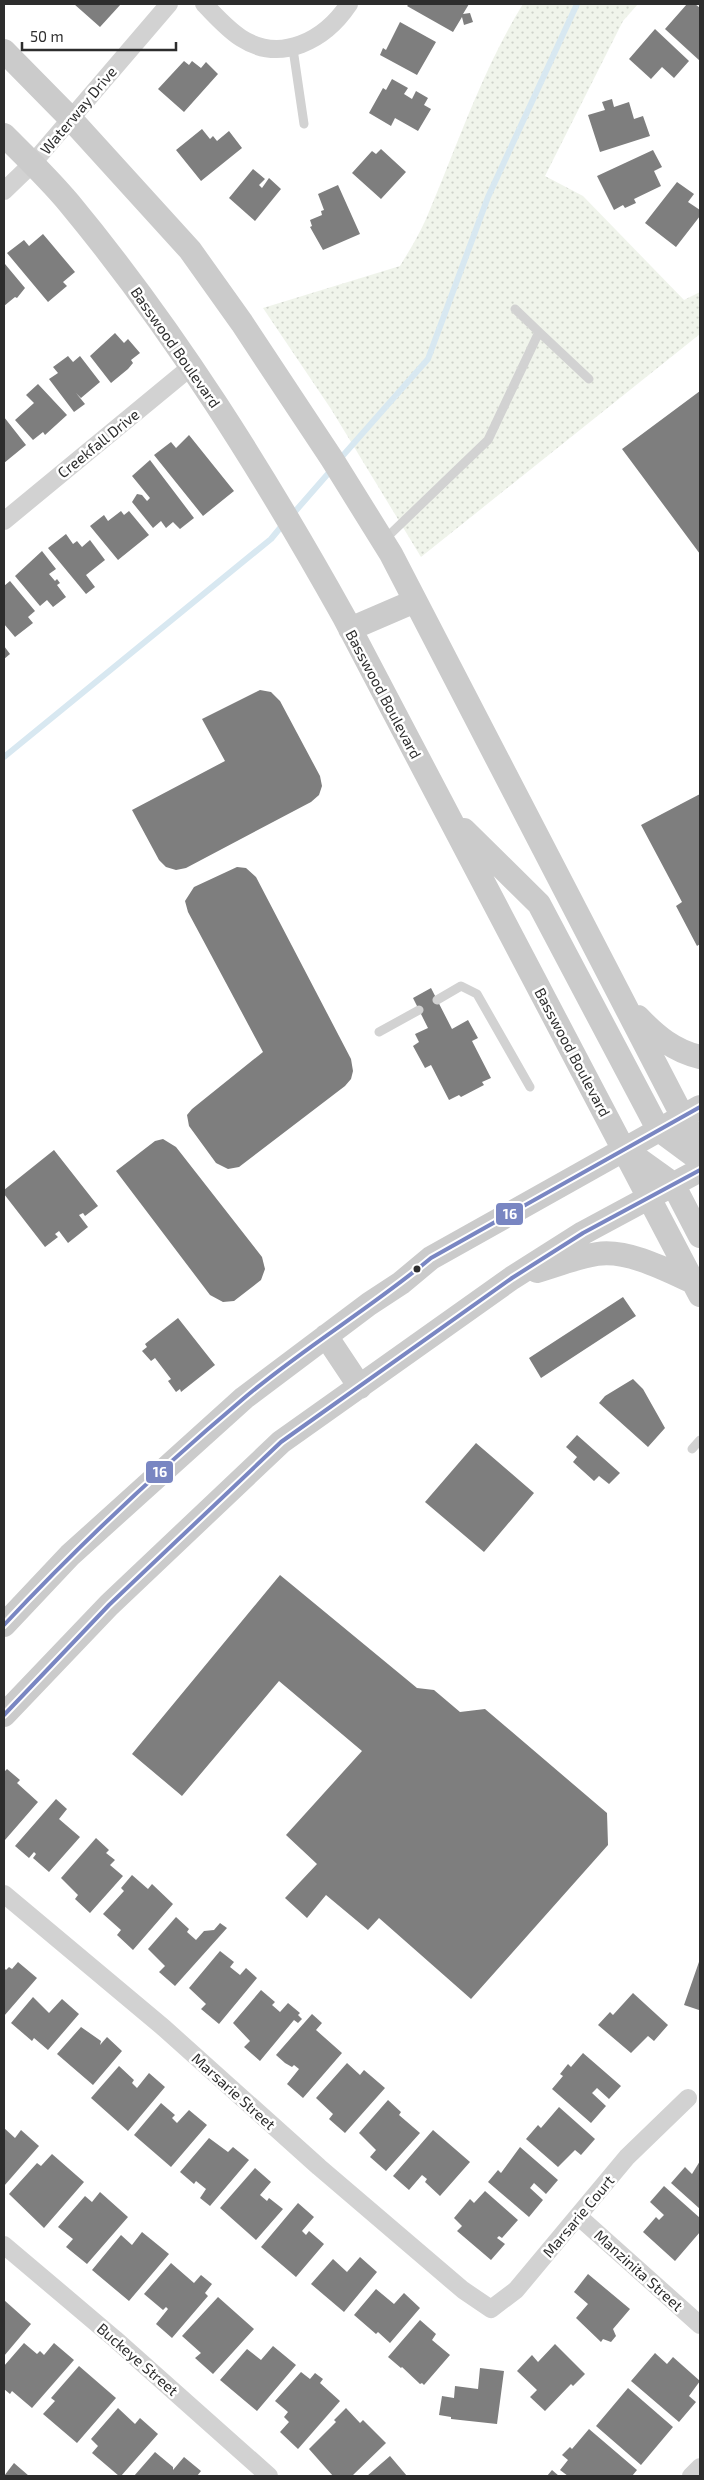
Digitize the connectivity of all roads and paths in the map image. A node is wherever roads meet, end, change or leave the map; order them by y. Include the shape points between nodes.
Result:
1 (169, 4) edge
2 (204, 4) edge
3 (349, 4) edge
4 (288, 49) junction
5 (4, 51) edge
6 (70, 118) junction
7 (304, 124) dead end
8 (4, 135) edge
9 (32, 164) junction
10 (4, 191) edge
11 (516, 310) dead end
12 (539, 332) junction
13 (192, 366) junction
14 (589, 378) dead end
15 (4, 521) edge
16 (383, 542) junction
17 (415, 602) junction
18 (350, 629) junction
19 (448, 815) junction
20 (621, 998) junction
21 (437, 1000) dead end
22 (419, 1010) dead end
23 (379, 1032) dead end
24 (700, 1057) edge
25 (530, 1088) dead end
26 (692, 1112) edge
27 (658, 1130) junction
28 (623, 1148) junction
29 (700, 1150) edge
30 (700, 1160) edge
31 (700, 1170) edge
32 (673, 1184) junction
33 (648, 1196) junction
34 (700, 1236) edge
35 (512, 1278) junction
36 (697, 1288) edge
37 (326, 1336) junction
38 (360, 1387) junction
39 (700, 1440) edge
40 (692, 1449) dead end
41 (4, 1625) edge
42 (4, 1715) edge
43 (4, 1894) edge
44 (688, 2098) dead end
45 (578, 2216) junction
46 (4, 2245) edge
47 (462, 2290) joint
48 (700, 2325) edge
49 (700, 2467) edge
50 (269, 2476) edge
51 (691, 2476) edge

1 - 6 street, Waterway Drive
2 - 4 street via 241,38 268,49
3 - 4 street via 334,23
4 - 7 lane
5 - 6 main road
6 - 9 street, Waterway Drive
6 - 16 main road via 190,250 320,441
8 - 9 main road, Basswood Boulevard
9 - 10 street, Waterway Drive
9 - 13 main road, Basswood Boulevard via 69,202
11 - 12 lane
12 - 14 lane
12 - 16 lane via 488,440
13 - 15 street, Creekfall Drive
13 - 18 main road, Basswood Boulevard via 270,487
16 - 17 main road
17 - 18 main road
17 - 20 main road
18 - 19 main road, Basswood Boulevard
19 - 27 main road via 539,904
19 - 28 main road, Basswood Boulevard
20 - 24 main road via 656,1036 682,1052
20 - 26 main road
21 - 25 lane via 461,986 477,994
22 - 23 lane
26 - 27 main road
26 - 29 main road
27 - 28 main road
27 - 30 main road
28 - 32 main road
28 - 33 main road, Basswood Boulevard
28 - 37 main road via 431,1258
31 - 32 main road
32 - 33 main road
32 - 34 main road
33 - 35 main road
33 - 36 main road, Basswood Boulevard
35 - 36 main road via 599,1253 648,1262
35 - 38 main road
37 - 38 main road
37 - 41 main road via 244,1398 179,1456 70,1555
38 - 42 main road via 281,1442 109,1605
39 - 40 lane
43 - 47 street, Marsarie Street via 164,2028
44 - 45 street, Marsarie Court via 627,2157
45 - 47 street, Marsarie Court via 516,2290 491,2309
45 - 48 street, Manzinita Street
46 - 50 street, Buckeye Street
49 - 51 street

